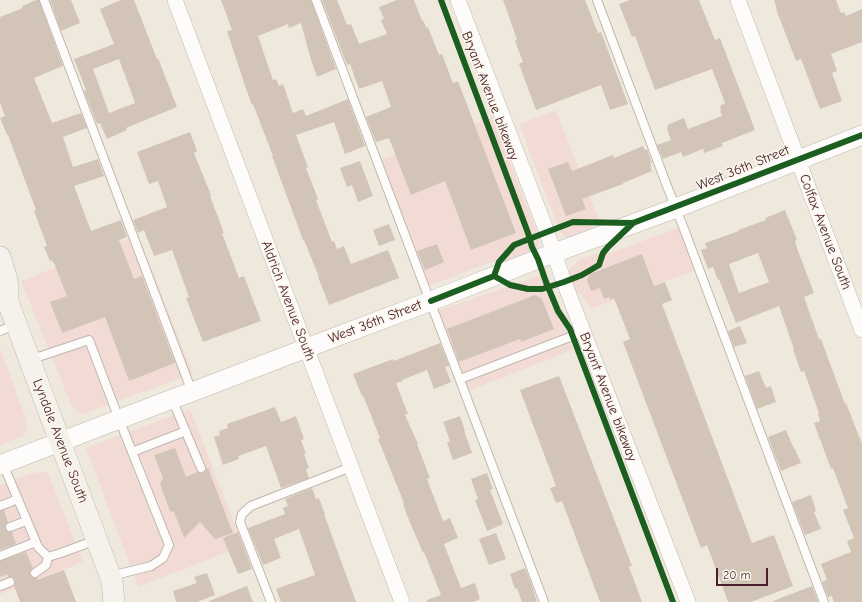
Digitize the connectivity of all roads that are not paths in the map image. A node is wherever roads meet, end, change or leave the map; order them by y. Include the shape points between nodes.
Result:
1 (44, 0) edge
2 (175, 0) edge
3 (316, 0) edge
4 (458, 0) edge
5 (597, 0) edge
6 (738, 0) edge
7 (862, 135) edge
8 (798, 159) junction
9 (676, 208) junction
10 (554, 253) junction
11 (0, 257) edge
12 (4, 297) edge
13 (431, 301) junction
14 (8, 328) edge
15 (862, 330) edge
16 (583, 332) junction
17 (306, 348) junction
18 (29, 360) junction
19 (460, 379) junction
20 (192, 392) junction
21 (172, 399) junction
22 (119, 419) junction
23 (186, 432) junction
24 (60, 442) junction
25 (132, 452) junction
26 (2, 464) edge
27 (351, 467) junction
28 (201, 468) dead end
29 (18, 499) junction
30 (0, 506) edge
31 (26, 521) junction
32 (10, 527) dead end
33 (97, 539) junction
34 (36, 542) junction
35 (0, 556) edge
36 (48, 557) junction
37 (35, 573) dead end
38 (112, 578) junction
39 (10, 582) dead end
40 (0, 586) edge
41 (114, 602) edge
42 (129, 602) edge
43 (270, 602) edge
44 (402, 602) edge
45 (544, 602) edge
46 (688, 602) edge
47 (824, 602) edge

1 - 20 lane
2 - 17 street, Aldrich Avenue South
3 - 13 lane
4 - 10 street
5 - 9 lane
6 - 8 street, Colfax Avenue South
7 - 8 street, West 36th Street
8 - 9 street, West 36th Street
8 - 15 street, Colfax Avenue South
9 - 10 street, West 36th Street
9 - 47 lane
10 - 13 street, West 36th Street
10 - 16 street
11 - 12 main road, Lyndale Avenue South via 8,288
12 - 14 main road, Lyndale Avenue South
13 - 17 street, West 36th Street
13 - 19 lane
14 - 18 main road, Lyndale Avenue South
16 - 19 lane
16 - 46 street
17 - 20 street, West 36th Street
17 - 27 street, Aldrich Avenue South
18 - 22 lane via 89,340
18 - 24 main road, Lyndale Avenue South
19 - 45 lane
20 - 21 street, West 36th Street
21 - 22 street, West 36th Street
21 - 23 lane
22 - 24 street, West 36th Street
22 - 25 lane
23 - 25 lane
23 - 28 lane
24 - 26 street, West 36th Street
24 - 33 main road, Lyndale Avenue South
25 - 38 lane via 169,544 163,558 151,566
26 - 29 lane
27 - 43 lane via 251,506 242,514 240,522
27 - 44 street, Aldrich Avenue South
29 - 30 lane
29 - 31 lane
31 - 32 lane
31 - 34 lane
33 - 36 lane
33 - 38 main road, Lyndale Avenue South
34 - 35 lane
34 - 36 lane
36 - 37 lane via 46,565
38 - 41 main road, Lyndale Avenue South
38 - 42 main road, Lyndale Avenue South
39 - 40 lane

